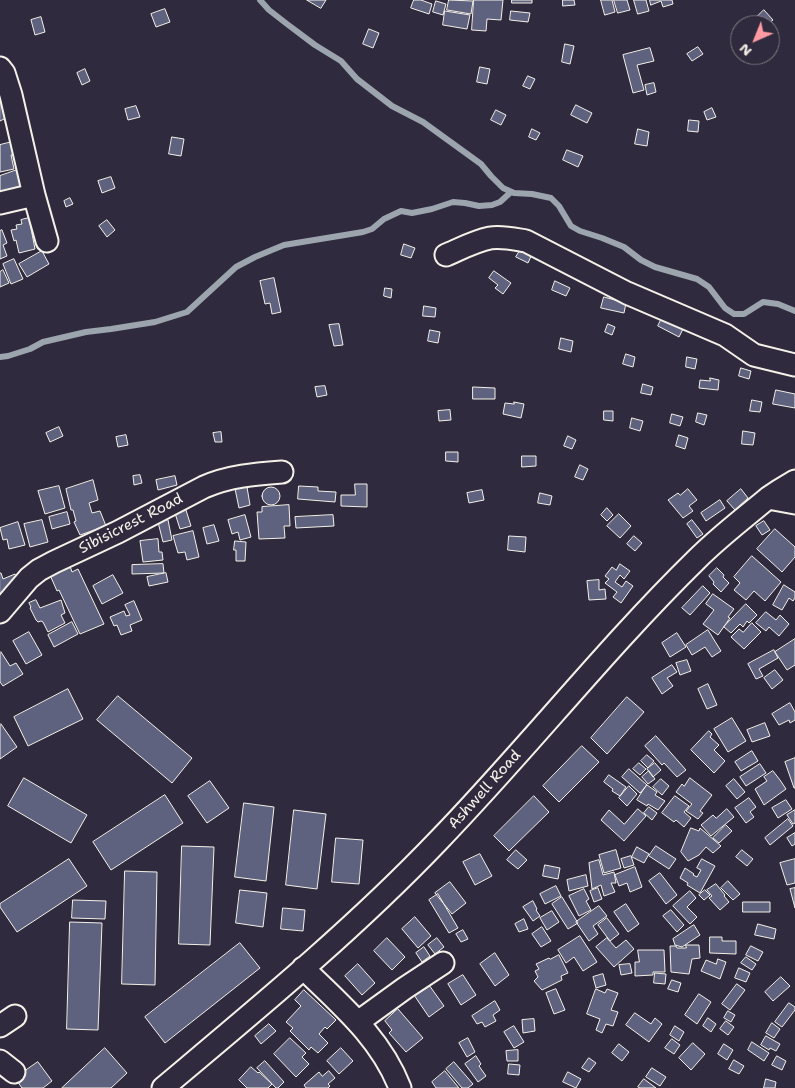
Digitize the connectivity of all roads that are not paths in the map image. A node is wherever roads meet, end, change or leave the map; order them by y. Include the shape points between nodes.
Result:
1 (1, 72) edge
2 (34, 195) junction
3 (0, 203) edge
4 (47, 241) dead end
5 (446, 255) dead end
6 (795, 365) edge
7 (282, 472) dead end
8 (795, 481) edge
9 (768, 498) junction
10 (795, 503) edge
11 (0, 612) edge
12 (443, 963) dead end
13 (303, 968) junction
14 (358, 1022) junction
15 (398, 1087) edge
16 (162, 1088) edge

1 - 2 street via 11,95
2 - 3 street
2 - 4 street
5 - 6 street via 491,238 526,241 627,293 725,335 754,354
7 - 11 street, Sibisicrest Road via 253,474 204,487 38,570
8 - 9 street, Ashwell Road
9 - 10 street
9 - 13 street, Ashwell Road via 698,558 438,841
12 - 14 street
13 - 14 street
13 - 16 street, Ashwell Road
14 - 15 street via 380,1050

